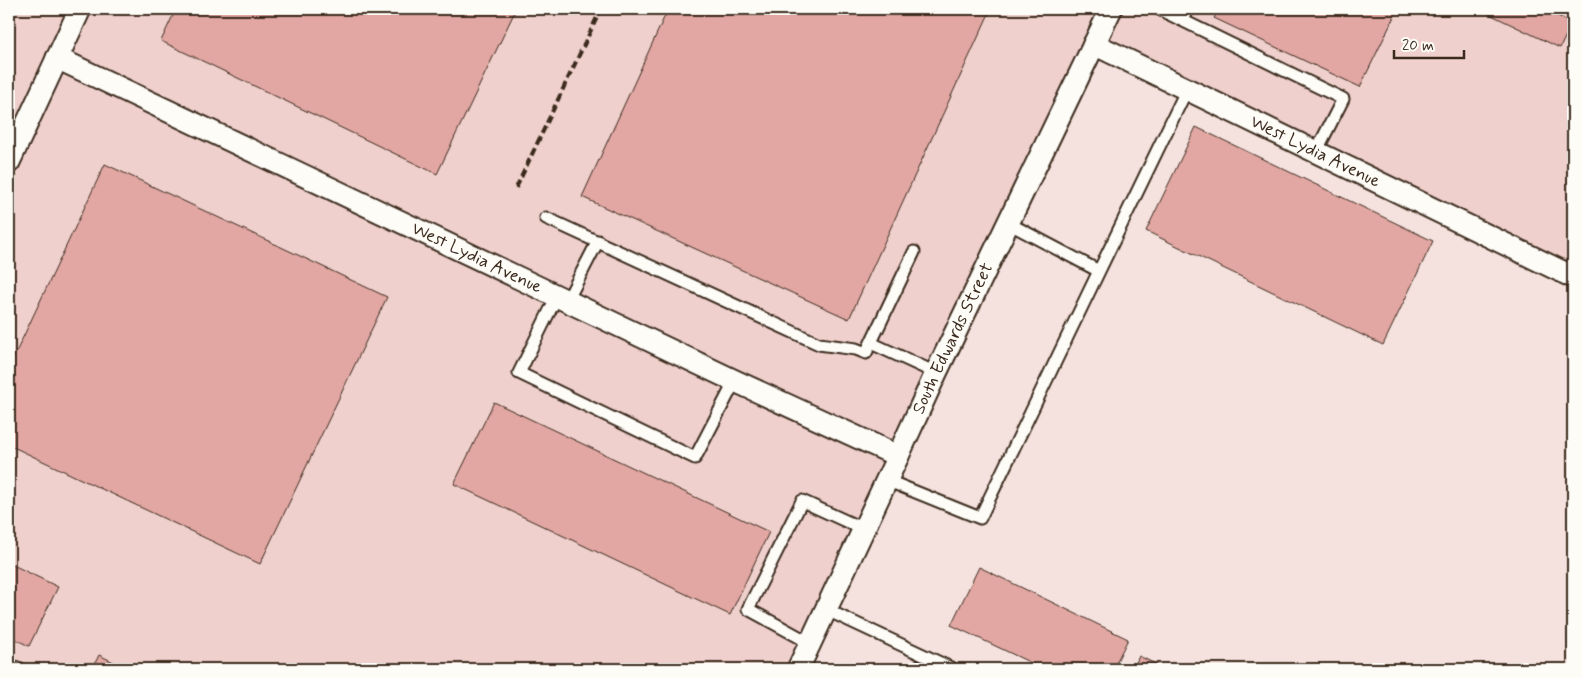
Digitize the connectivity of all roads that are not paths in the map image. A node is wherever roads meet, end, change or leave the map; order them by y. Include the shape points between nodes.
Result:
1 (80, 9) edge
2 (1112, 9) edge
3 (1159, 9) edge
4 (1188, 9) edge
5 (1183, 20) junction
6 (1094, 44) junction
7 (57, 58) junction
8 (1187, 89) junction
9 (1316, 152) junction
10 (9, 162) edge
11 (546, 218) dead end
12 (1008, 223) junction
13 (598, 241) junction
14 (914, 252) dead end
15 (1099, 271) junction
16 (1573, 276) edge
17 (562, 299) junction
18 (870, 343) junction
19 (936, 373) junction
20 (735, 381) junction
21 (898, 456) junction
22 (886, 480) junction
23 (863, 529) junction
24 (827, 610) junction
25 (810, 643) junction
26 (9, 665) edge
27 (21, 669) edge
28 (798, 669) edge
29 (954, 669) edge

1 - 7 street
2 - 6 street, South Edwards Street
3 - 5 lane
4 - 5 lane
5 - 9 lane via 1343,99
6 - 8 street, West Lydia Avenue
6 - 12 street, South Edwards Street
7 - 10 street
7 - 17 street, West Lydia Avenue
8 - 9 street, West Lydia Avenue
8 - 15 lane
9 - 16 street, West Lydia Avenue
11 - 13 lane
12 - 15 lane
12 - 19 street, South Edwards Street
13 - 17 lane
13 - 18 lane via 819,344 866,353
14 - 18 lane
15 - 22 lane via 980,518
17 - 20 street, West Lydia Avenue
17 - 20 lane via 519,373 695,458
18 - 19 lane
19 - 21 street, South Edwards Street
20 - 21 street, West Lydia Avenue
21 - 22 street, South Edwards Street
22 - 23 street, South Edwards Street
23 - 24 street, South Edwards Street
23 - 25 lane via 802,501 748,609
24 - 25 street, South Edwards Street
24 - 29 lane
25 - 28 street, South Edwards Street
26 - 27 lane

